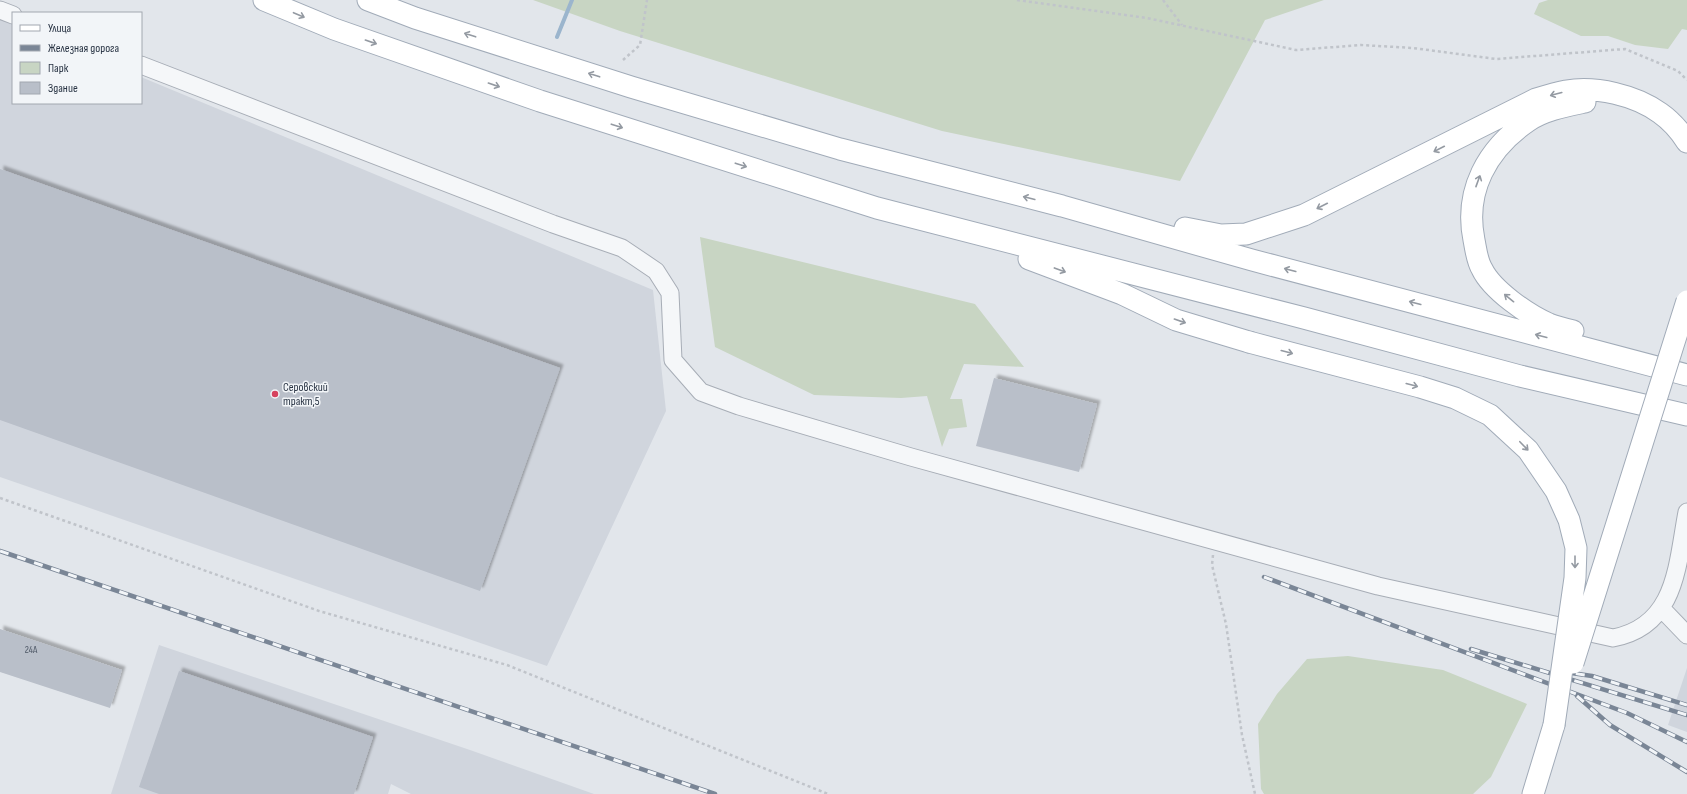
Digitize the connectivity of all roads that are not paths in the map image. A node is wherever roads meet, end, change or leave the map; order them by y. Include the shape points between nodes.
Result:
1 (264, 0) edge
2 (368, 0) edge
3 (0, 10) edge
4 (12, 15) edge
5 (142, 65) edge
6 (1635, 100) junction
7 (1687, 142) edge
8 (1062, 206) junction
9 (877, 208) junction
10 (1687, 301) edge
11 (1687, 369) edge
12 (1687, 375) edge
13 (1687, 415) edge
14 (1687, 512) edge
15 (1662, 609) junction
16 (1687, 635) edge
17 (1554, 725) junction
18 (1533, 794) edge

1 -> 9 main road via 334,29 532,98
8 -> 2 main road via 825,145 631,87 415,18
3 - 4 lane
5 - 15 lane via 546,222 622,248 656,271 670,293 673,360 701,392 739,406 1378,586 1613,638 1634,632
6 - 7 main road via 1660,112
6 -> 8 main road via 1598,90 1567,91 1536,99 1304,215 1246,234 1221,235
11 -> 6 main road via 1549,324 1518,305 1492,283 1482,269 1472,234 1470,214 1483,168 1498,147 1528,121 1562,107 1596,100
12 -> 8 main road via 1260,262
9 - 13 main road via 1520,376
9 -> 17 main road, bridge via 1027,258 1115,291 1176,320 1420,387 1454,398 1490,415 1528,450 1556,491 1569,520 1576,548 1575,578
10 - 17 main road, bridge
14 - 15 lane via 1679,559 1669,596
15 - 16 lane
17 - 18 main road

